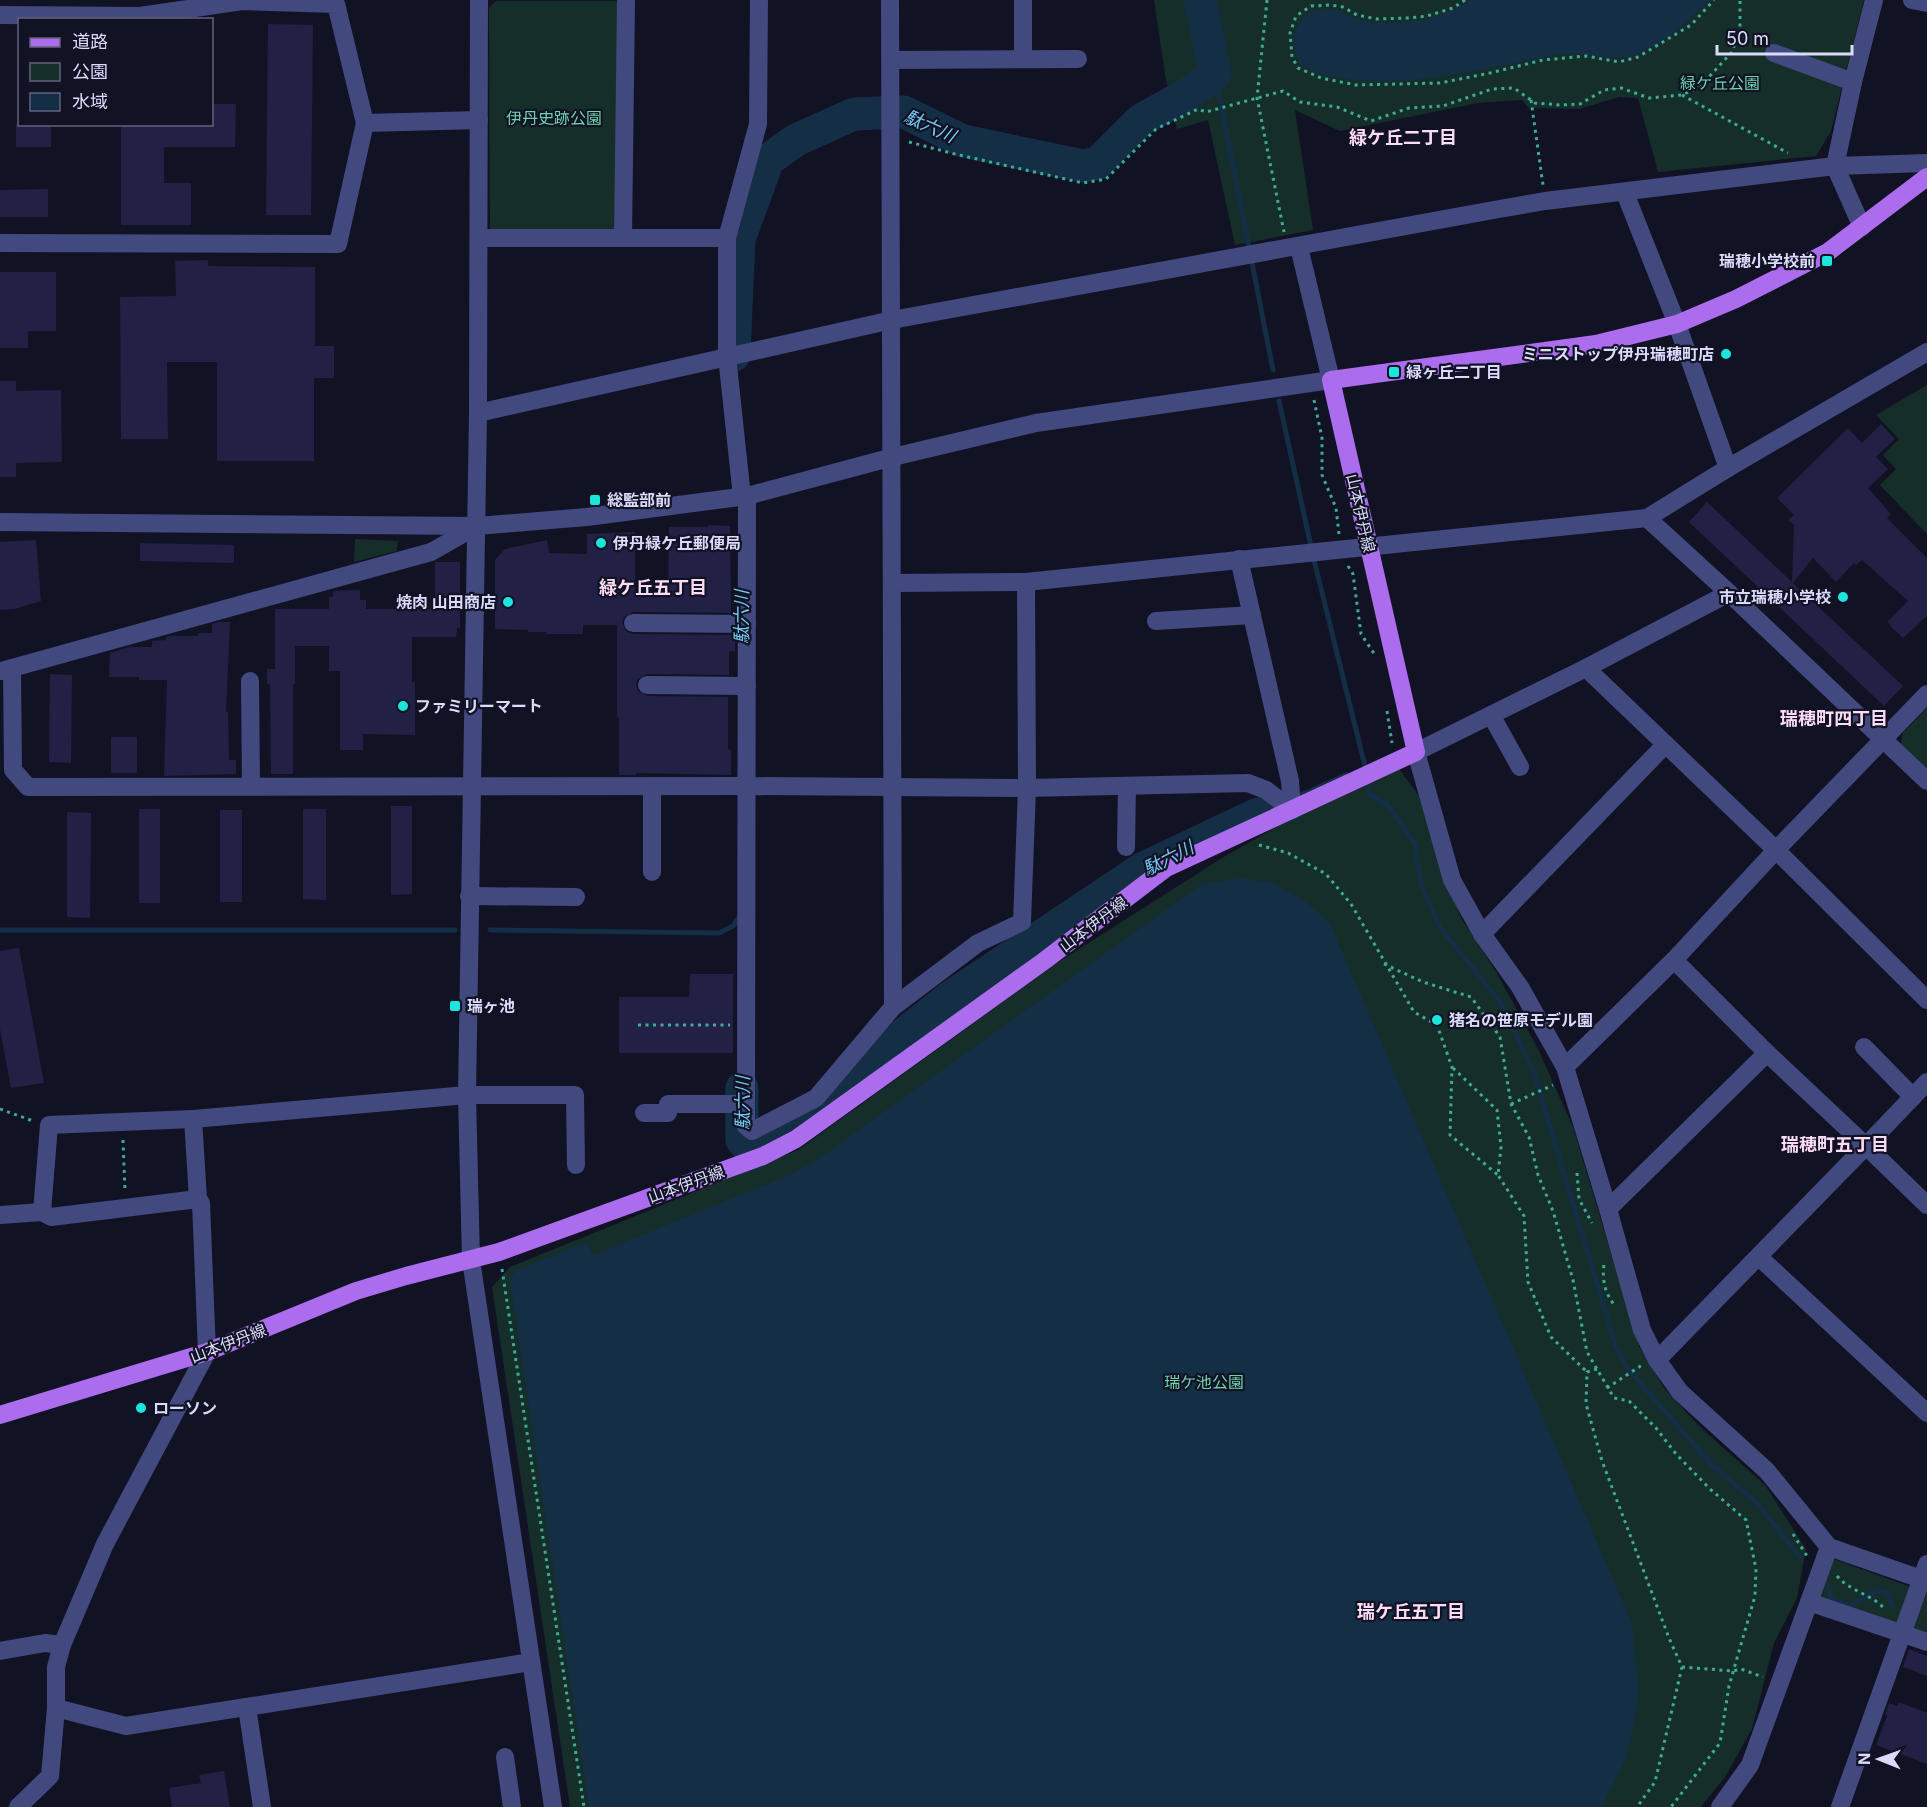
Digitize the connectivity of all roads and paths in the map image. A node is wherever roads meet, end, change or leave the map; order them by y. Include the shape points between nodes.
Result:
1 (479, 0) edge
2 (626, 0) edge
3 (759, 0) edge
4 (890, 0) edge
5 (1023, 0) edge
6 (1266, 0) edge
7 (1465, 0) edge
8 (1714, 0) edge
9 (1740, 0) edge
10 (1874, 0) edge
11 (1912, 0) edge
12 (1927, 3) edge
13 (0, 15) edge
14 (1774, 53) dead end
15 (1078, 58) dead end
16 (1023, 59) junction
17 (891, 60) junction
18 (1852, 82) junction
19 (1682, 95) junction
20 (1257, 98) junction
21 (1531, 100) junction
22 (479, 120) junction
23 (365, 123) junction
24 (891, 141) junction
25 (1927, 163) edge
26 (1835, 166) junction
27 (1816, 168) junction
28 (1927, 177) edge
29 (1625, 193) junction
30 (1545, 201) junction
31 (1862, 227) junction
32 (480, 238) junction
33 (623, 238) junction
34 (727, 238) junction
35 (0, 243) edge
36 (1293, 247) junction
37 (892, 320) junction
38 (1677, 324) junction
39 (1927, 352) edge
40 (727, 356) junction
41 (1331, 380) junction
42 (478, 413) junction
43 (893, 458) junction
44 (1728, 468) junction
45 (745, 496) junction
46 (1647, 518) junction
47 (0, 522) edge
48 (477, 526) junction
49 (1368, 547) junction
50 (1239, 559) junction
51 (1026, 582) junction
52 (893, 583) junction
53 (1729, 593) junction
54 (1252, 615) junction
55 (1156, 621) dead end
56 (633, 623) dead end
57 (742, 624) junction
58 (1586, 668) junction
59 (6, 670) edge
60 (250, 681) dead end
61 (647, 685) dead end
62 (747, 686) junction
63 (1927, 694) edge
64 (1491, 715) junction
65 (1882, 739) junction
66 (1665, 745) junction
67 (1416, 752) junction
68 (1520, 767) dead end
69 (1927, 781) edge
70 (251, 786) junction
71 (472, 786) junction
72 (652, 786) junction
73 (742, 786) junction
74 (1127, 786) junction
75 (894, 787) junction
76 (1027, 788) junction
77 (1292, 810) junction
78 (1232, 838) junction
79 (1126, 847) dead end
80 (1776, 850) junction
81 (652, 872) dead end
82 (469, 896) junction
83 (576, 897) dead end
84 (1482, 934) junction
85 (1674, 960) junction
86 (1384, 964) junction
87 (1927, 1000) edge
88 (893, 1007) junction
89 (638, 1025) dead end
90 (738, 1025) dead end
91 (1864, 1047) dead end
92 (1767, 1053) junction
93 (1452, 1067) junction
94 (1565, 1067) junction
95 (1927, 1082) edge
96 (466, 1095) junction
97 (1913, 1097) junction
98 (743, 1104) junction
99 (1511, 1104) junction
100 (0, 1109) edge
101 (644, 1113) dead end
102 (194, 1119) junction
103 (123, 1122) junction
104 (50, 1125) junction
105 (1866, 1146) junction
106 (576, 1165) dead end
107 (1498, 1174) junction
108 (198, 1199) junction
109 (1927, 1205) edge
110 (125, 1207) junction
111 (1608, 1209) junction
112 (42, 1212) junction
113 (0, 1215) edge
114 (499, 1252) junction
115 (1760, 1257) junction
116 (471, 1260) junction
117 (207, 1352) junction
118 (1656, 1358) junction
119 (1598, 1368) junction
120 (1587, 1372) junction
121 (1607, 1388) junction
122 (1927, 1413) edge
123 (0, 1415) edge
124 (1829, 1547) junction
125 (1925, 1575) edge
126 (1809, 1602) junction
127 (1902, 1633) junction
128 (1927, 1642) edge
129 (62, 1646) junction
130 (0, 1652) edge
131 (531, 1662) junction
132 (1682, 1667) junction
133 (1733, 1671) junction
134 (1779, 1683) junction
135 (247, 1707) junction
136 (56, 1708) junction
137 (505, 1757) dead end
138 (18, 1807) edge
139 (262, 1807) edge
140 (512, 1807) edge
141 (553, 1807) edge
142 (584, 1807) edge
143 (1637, 1807) edge
144 (1671, 1807) edge
145 (1720, 1807) edge
146 (1840, 1807) edge

1 - 22 street
2 - 33 street
3 - 34 street via 758,124
4 - 17 street
5 - 16 street
6 - 20 path
7 - 8 path via 1453,8 1409,18 1377,19 1337,6 1311,6 1296,16 1290,33 1292,57 1298,68 1321,78 1356,85 1440,83 1543,60 1586,56 1619,62 1638,57 1691,25
9 - 19 path via 1740,32 1731,53 1708,78
10 - 18 street
11 - 12 street
13 - 23 street via 140,16 242,2 336,4
14 - 18 street
15 - 16 street
16 - 17 street
17 - 24 street
18 - 26 street
19 - 21 path via 1649,98 1621,88 1604,90 1580,104
19 - 27 path
20 - 21 path via 1283,91 1300,102 1337,107 1371,121 1409,108 1443,106 1492,89 1514,88
20 - 24 path via 1206,112 1198,109 1156,129 1106,179 1083,183 914,142
20 - 36 path
21 - 30 path
22 - 23 street
22 - 32 street
23 - 35 street via 338,244
24 - 37 street
25 - 26 street
26 - 27 street
26 - 31 street
27 - 29 street
28 - 31 main road
29 - 30 street
29 - 38 street
30 - 36 street
31 - 38 main road via 1828,252
32 - 33 street
32 - 42 street
33 - 34 street
34 - 40 street
36 - 37 street
36 - 41 street
37 - 40 street
37 - 43 street
38 - 41 main road via 1596,344
38 - 44 street
39 - 44 street
40 - 42 street
40 - 45 street
41 - 43 street via 1036,423
41 - 49 main road, 山本伊丹線
42 - 48 street
43 - 45 street
43 - 52 street
44 - 46 street
45 - 48 street via 587,517
45 - 57 street
46 - 49 street
46 - 53 street
47 - 48 street
48 - 59 street via 431,552
48 - 71 street
49 - 50 street
49 - 67 main road, 山本伊丹線
50 - 51 street
50 - 54 street
51 - 52 street
51 - 76 street
52 - 75 street
53 - 58 street
53 - 65 street
54 - 55 street
54 - 77 street via 1290,781
56 - 57 street
57 - 62 street
58 - 64 street
58 - 66 street
59 - 70 street via 13,770 28,787
60 - 70 street via 243,704
61 - 62 street
62 - 73 street
63 - 65 street
64 - 67 street
64 - 68 street
65 - 69 street
65 - 80 street
66 - 80 street
66 - 84 street
67 - 77 main road, 山本伊丹線
67 - 84 street via 1452,880
70 - 71 street
71 - 72 street
71 - 82 street
72 - 73 street
72 - 81 street
73 - 75 street
73 - 98 street
74 - 76 street
74 - 77 street via 1248,783 1266,790
74 - 79 street
75 - 76 street
75 - 88 street
76 - 88 street via 1022,922 978,943
77 - 78 main road, 山本伊丹線
78 - 86 path via 1288,853 1326,874 1351,904
78 - 114 main road, 山本伊丹線 via 1166,868 796,1139 763,1156
80 - 85 street
80 - 87 street
82 - 83 street
82 - 96 street
84 - 94 street via 1520,987
85 - 92 street
85 - 94 street
86 - 93 path via 1414,1012 1437,1025
86 - 99 path via 1471,997 1500,1037
88 - 98 street via 816,1098 752,1131 746,1126
89 - 90 path
91 - 97 street
92 - 105 street
92 - 111 street
93 - 107 path via 1497,1110 1501,1148
93 - 107 path via 1450,1135
94 - 99 path via 1564,1078
94 - 111 street
95 - 97 street
96 - 102 street
96 - 106 street via 575,1095
96 - 116 street
97 - 105 street
98 - 101 street via 668,1104 668,1113
99 - 119 path via 1529,1137 1573,1280 1587,1352
100 - 104 path
102 - 103 street
102 - 108 street
103 - 104 street
103 - 110 path
104 - 112 street
105 - 109 street
105 - 115 street
107 - 120 path via 1524,1216 1528,1282 1551,1336
108 - 110 street
108 - 117 street
110 - 112 street via 51,1217
111 - 118 street via 1642,1330
112 - 113 street
114 - 116 main road, 山本伊丹線
114 - 142 path
115 - 118 street
115 - 122 street
116 - 117 main road, 山本伊丹線 via 356,1291
116 - 131 street
117 - 123 main road, 山本伊丹線
117 - 129 street via 105,1544
118 - 121 path
118 - 124 street via 1680,1392 1767,1471
119 - 120 path
119 - 121 path
120 - 132 path via 1586,1404 1602,1461
121 - 133 path via 1614,1398 1629,1401 1676,1454 1746,1520 1756,1569 1755,1596
124 - 125 street
124 - 126 street
125 - 127 street
126 - 127 street
126 - 134 street
127 - 128 street
127 - 146 street
129 - 130 street via 45,1643
129 - 136 street via 56,1667
131 - 135 street
131 - 141 street
132 - 133 path
132 - 143 path via 1655,1782
133 - 134 path via 1741,1669
133 - 144 path via 1720,1743
134 - 145 street via 1750,1764
135 - 136 street via 126,1726
135 - 139 street
136 - 138 street via 50,1776
137 - 140 street

